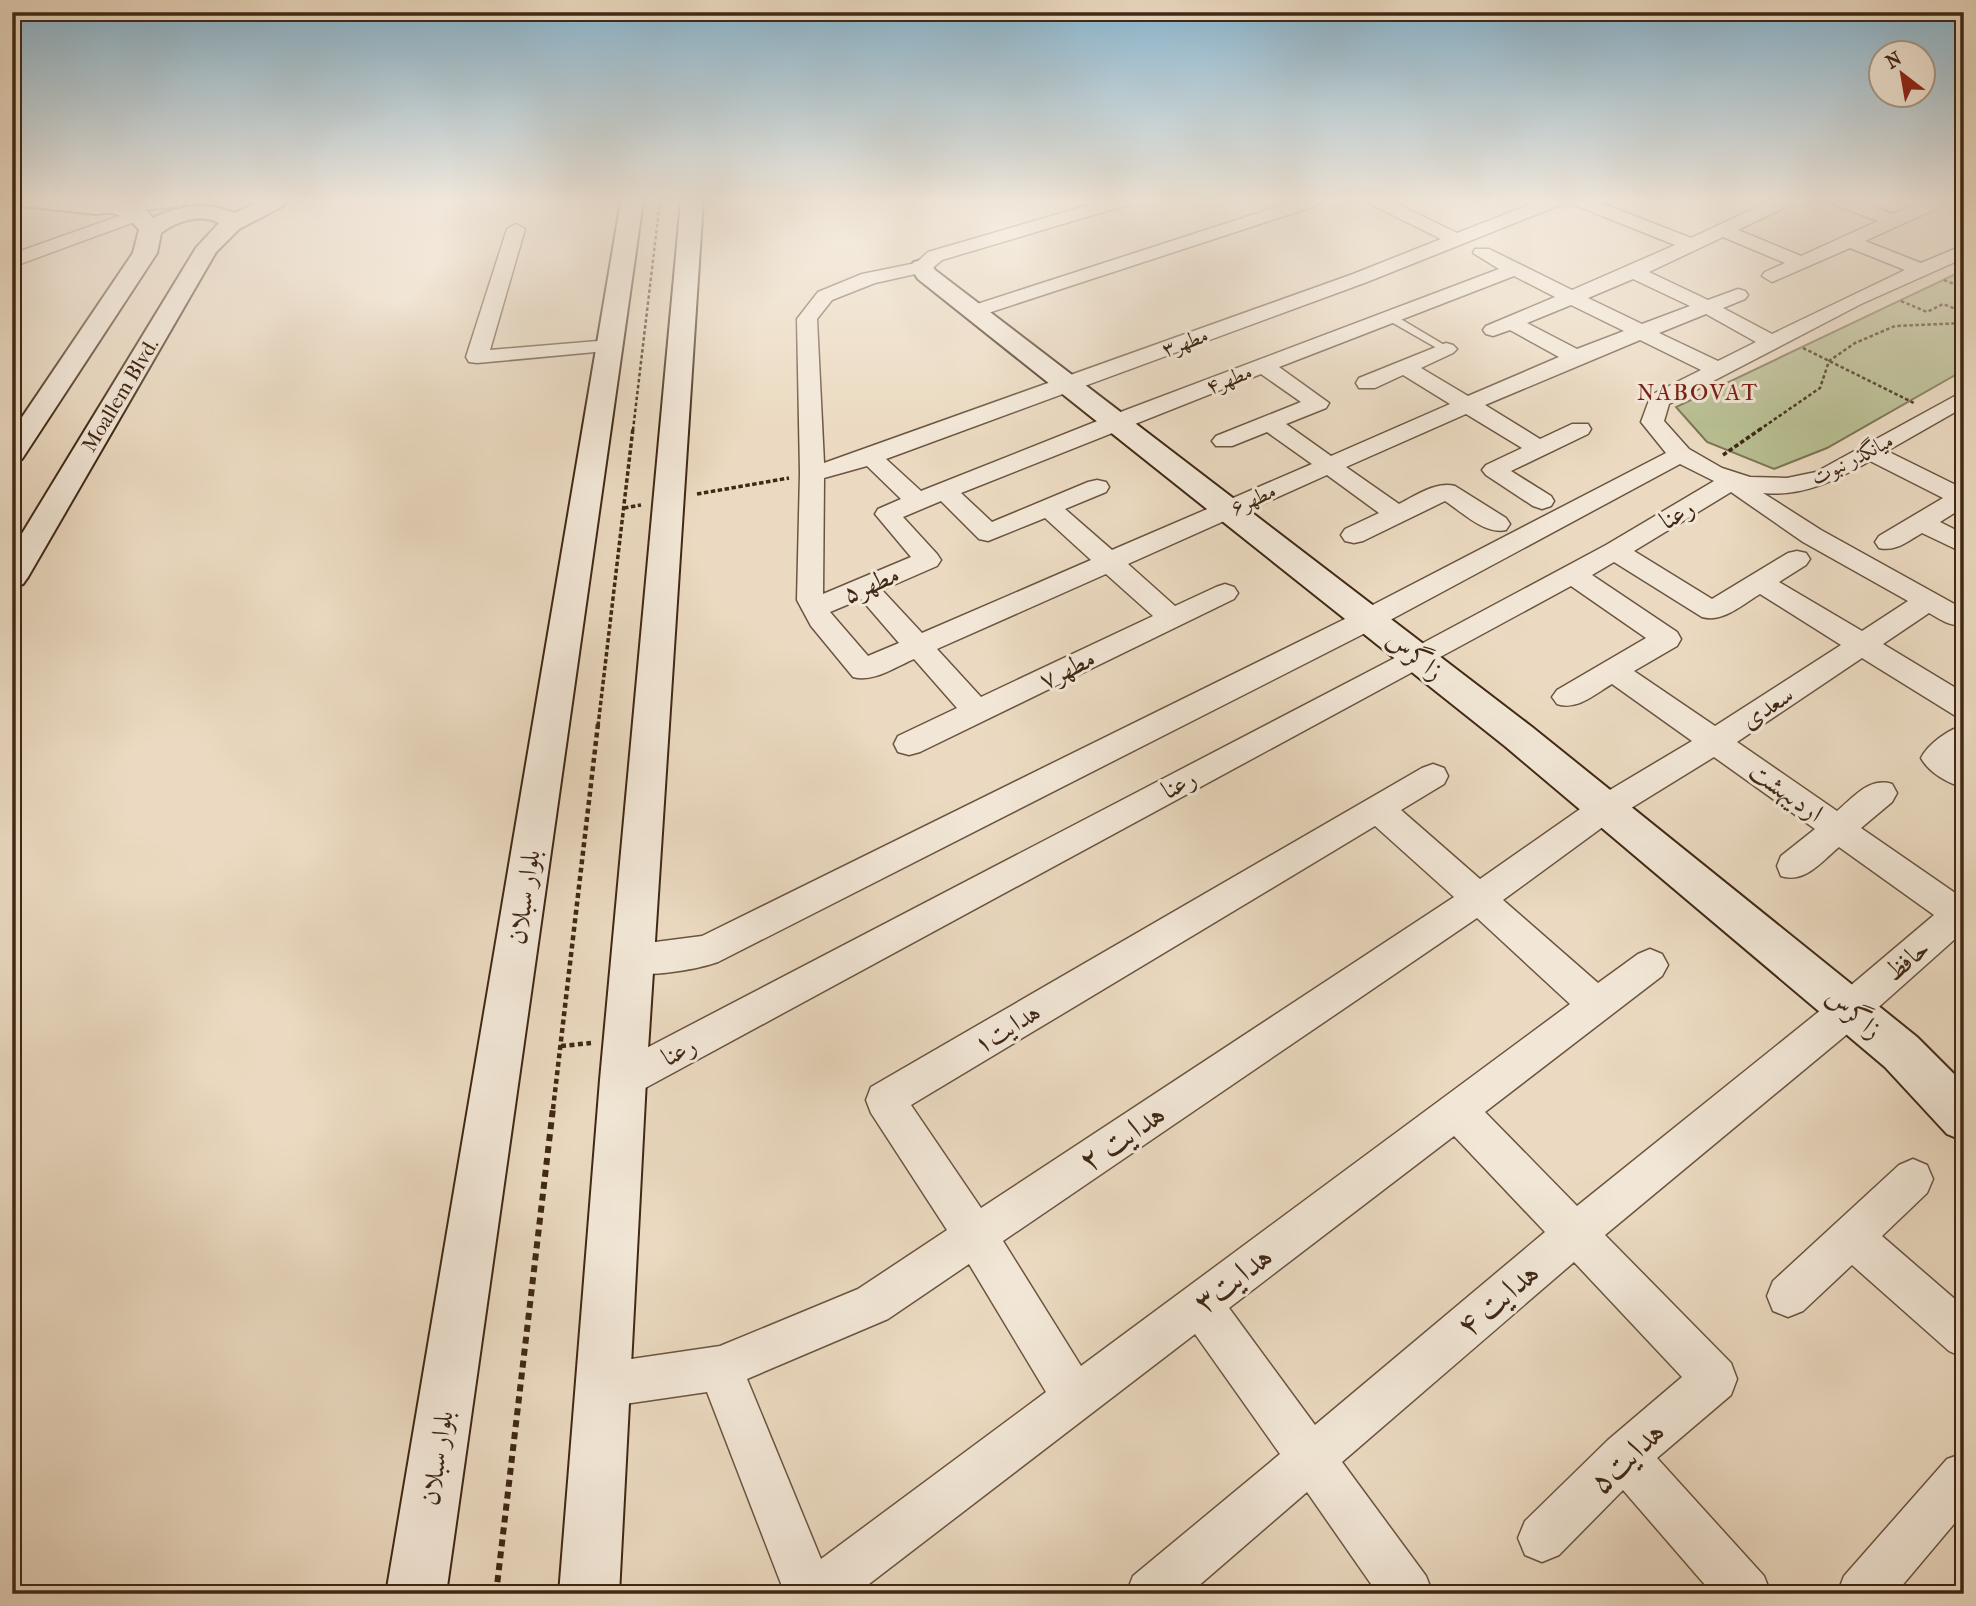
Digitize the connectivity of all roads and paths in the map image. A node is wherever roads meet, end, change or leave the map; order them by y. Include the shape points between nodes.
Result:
1 (130, 276) edge
2 (190, 276) edge
3 (502, 276) edge
4 (624, 276) edge
5 (634, 276) edge
6 (686, 276) edge
7 (879, 276) edge
8 (929, 276) edge
9 (1082, 276) edge
10 (1365, 276) edge
11 (1498, 276) edge
12 (1530, 276) edge
13 (1624, 276) edge
14 (1642, 276) edge
15 (1908, 276) edge
16 (1360, 278) junction
17 (1876, 290) junction
18 (1738, 295) dead end
19 (1574, 298) junction
20 (1387, 301) junction
21 (1709, 307) junction
22 (975, 311) junction
23 (1964, 313) edge
24 (1964, 323) edge
25 (1233, 324) junction
26 (1644, 332) junction
27 (1776, 339) junction
28 (610, 346) junction
29 (1446, 349) joint
30 (1266, 352) junction
31 (1576, 358) junction
32 (1829, 361) junction
33 (1405, 366) junction
34 (1718, 370) junction
35 (1367, 383) dead end
36 (1069, 384) junction
37 (1964, 398) edge
38 (1468, 405) junction
39 (1936, 414) junction
40 (1118, 421) junction
41 (1269, 422) junction
42 (1580, 429) dead end
43 (1224, 441) dead end
44 (1539, 448) junction
45 (1870, 452) junction
46 (12, 453) edge
47 (1681, 454) junction
48 (871, 457) junction
49 (1329, 466) junction
50 (1704, 467) junction
51 (812, 473) junction
52 (1732, 481) junction
53 (1097, 487) dead end
54 (944, 490) junction
55 (1963, 496) edge
56 (668, 500) junction
57 (917, 501) junction
58 (1542, 501) dead end
59 (624, 508) junction
60 (1049, 508) junction
61 (1230, 509) junction
62 (1396, 514) junction
63 (1921, 522) junction
64 (1497, 524) dead end
65 (1354, 535) dead end
66 (1888, 542) dead end
67 (1964, 545) edge
68 (1615, 551) junction
69 (1797, 559) dead end
70 (928, 560) joint
71 (1110, 562) junction
72 (1572, 574) junction
73 (12, 577) edge
74 (1760, 582) junction
75 (865, 587) junction
76 (1225, 593) dead end
77 (1928, 601) junction
78 (815, 608) junction
79 (1960, 615) edge
80 (1172, 618) junction
81 (1368, 619) junction
82 (1861, 644) junction
83 (917, 647) junction
84 (1418, 658) junction
85 (1613, 670) junction
86 (1567, 697) dead end
87 (1964, 707) edge
88 (976, 712) junction
89 (1964, 736) edge
90 (1714, 742) junction
91 (909, 744) dead end
92 (1433, 776) dead end
93 (1964, 776) edge
94 (1881, 793) dead end
95 (1378, 808) junction
96 (1604, 809) junction
97 (1837, 829) junction
98 (1793, 866) dead end
99 (1478, 899) junction
100 (1961, 912) edge
101 (632, 960) junction
102 (1650, 965) dead end
103 (1597, 1005) junction
104 (1850, 1009) junction
105 (1901, 1052) junction
106 (623, 1080) junction
107 (1964, 1091) edge
108 (1457, 1111) junction
109 (1964, 1118) edge
110 (1913, 1179) dead end
111 (1576, 1233) junction
112 (975, 1235) junction
113 (1852, 1237) junction
114 (1788, 1296) dead end
115 (1200, 1304) junction
116 (1964, 1336) edge
117 (720, 1368) junction
118 (604, 1385) junction
119 (1075, 1398) junction
120 (1624, 1456) junction
121 (1312, 1457) junction
122 (1964, 1476) edge
123 (1542, 1538) dead end
124 (416, 1594) edge
125 (496, 1594) edge
126 (590, 1594) edge
127 (813, 1594) edge
128 (1151, 1594) edge
129 (1408, 1594) edge
130 (1746, 1594) edge
131 (1862, 1594) edge

1 - 46 street
2 - 73 street, Moallem Blvd.
3 - 28 street via 477,357
4 - 28 street, بلوار سبلان
5 - 59 path
6 - 56 street
7 - 51 street via 825,296 807,318
8 - 22 street, زاگرس
9 - 22 street
10 - 16 street, مطهر۳
11 - 20 street, مطهر۴ via 1412,309
12 - 19 street
13 - 19 street
14 - 21 street
15 - 17 street, میانگذر نبوت
16 - 20 street
16 - 25 street, مطهر۳
17 - 23 path via 1927,312 1943,304
17 - 27 street, میانگذر نبوت
18 - 21 street, مطهر۶
19 - 26 street
19 - 31 street via 1502,326
20 - 29 lane
20 - 30 street, مطهر۴
21 - 26 street, مطهر۶
21 - 27 street
22 - 36 street, زاگرس
24 - 32 path via 1895,326 1855,343
25 - 30 street
25 - 36 street, مطهر۳
26 - 31 street, مطهر۶
26 - 34 street
27 - 32 path
27 - 34 street, میانگذر نبوت
28 - 124 street, بلوار سبلان
29 - 33 street
30 - 40 street, مطهر۴
30 - 41 street via 1318,403
31 - 38 street, مطهر۶
32 - 39 path
32 - 50 path via 1821,388
33 - 35 street
33 - 38 street
34 - 47 street, میانگذر نبوت via 1659,400 1652,422
36 - 40 street, زاگرس
36 - 48 street, مطهر۳
37 - 39 street, میانگذر نبوت
38 - 44 street
38 - 49 street, مطهر۶
39 - 45 street, میانگذر نبوت
40 - 54 street, مطهر۴
40 - 61 street, زاگرس
41 - 43 street
41 - 49 street
42 - 44 street
44 - 58 street via 1493,470
45 - 52 street, میانگذر نبوت via 1804,484
45 - 55 street
47 - 50 street, میانگذر نبوت
47 - 81 street, رعنا
48 - 51 street, مطهر۳
48 - 57 street
49 - 61 street, مطهر۶
49 - 62 street
50 - 52 street, میانگذر نبوت
51 - 56 path
51 - 78 street via 810,600
52 - 68 street, رعنا
52 - 77 street via 1761,505
53 - 60 street
54 - 57 street, مطهر۴
54 - 60 street via 988,533
55 - 63 street
56 - 59 path
56 - 101 street
57 - 70 street, مطهر۴ via 887,514
59 - 125 path
60 - 71 street
61 - 71 street, مطهر۶
61 - 81 street, زاگرس
62 - 64 street via 1446,491
62 - 65 street
63 - 66 street
63 - 67 street
68 - 72 street, رعنا
68 - 74 street via 1712,611
69 - 74 street
70 - 75 street, مطهر۵
71 - 80 street
71 - 83 street, مطهر۶
72 - 84 street, رعنا
72 - 85 street via 1667,639
74 - 82 street
75 - 78 street, مطهر۵
75 - 83 street
76 - 80 street, مطهر۷
77 - 79 street
77 - 82 street, سعدی
78 - 83 street, مطهر۶ via 863,670
80 - 88 street, مطهر۷
81 - 84 street, زاگرس
81 - 101 street, رعنا via 706,951
82 - 87 street
82 - 90 street, سعدی
83 - 88 street
84 - 96 street, زاگرس
84 - 106 street, رعنا
85 - 86 street
85 - 90 street, اردیبهشت
88 - 91 street, مطهر۷
89 - 93 street via 1936,758
90 - 96 street, سعدی
90 - 97 street, اردیبهشت
92 - 95 street, هدایت۱
94 - 97 street
95 - 99 street
95 - 112 street, هدایت۱ via 885,1100
96 - 99 street, هدایت ۲
96 - 104 street, زاگرس
97 - 98 street
97 - 100 street, اردیبهشت
99 - 103 street
99 - 112 street, هدایت ۲
100 - 104 street, حافظ
101 - 106 street
102 - 103 street, هدایت۳
103 - 108 street, هدایت۳
104 - 105 street, زاگرس
104 - 111 street, هدایت ۴
105 - 107 street, زاگرس
105 - 109 street, زاگرس
106 - 118 street
108 - 111 street
108 - 115 street, هدایت۳
110 - 113 street
111 - 120 street, هدایت۵ via 1715,1379
111 - 121 street, هدایت ۴
112 - 117 street, هدایت ۲ via 873,1304
112 - 119 street, هدایت۱
113 - 114 street
113 - 116 street
115 - 119 street, هدایت۳
115 - 121 street
117 - 118 street, هدایت ۲
117 - 127 street
118 - 126 street
119 - 127 street, هدایت۳
120 - 123 street, هدایت۵
120 - 130 street
121 - 128 street, هدایت ۴
121 - 129 street
122 - 131 street

